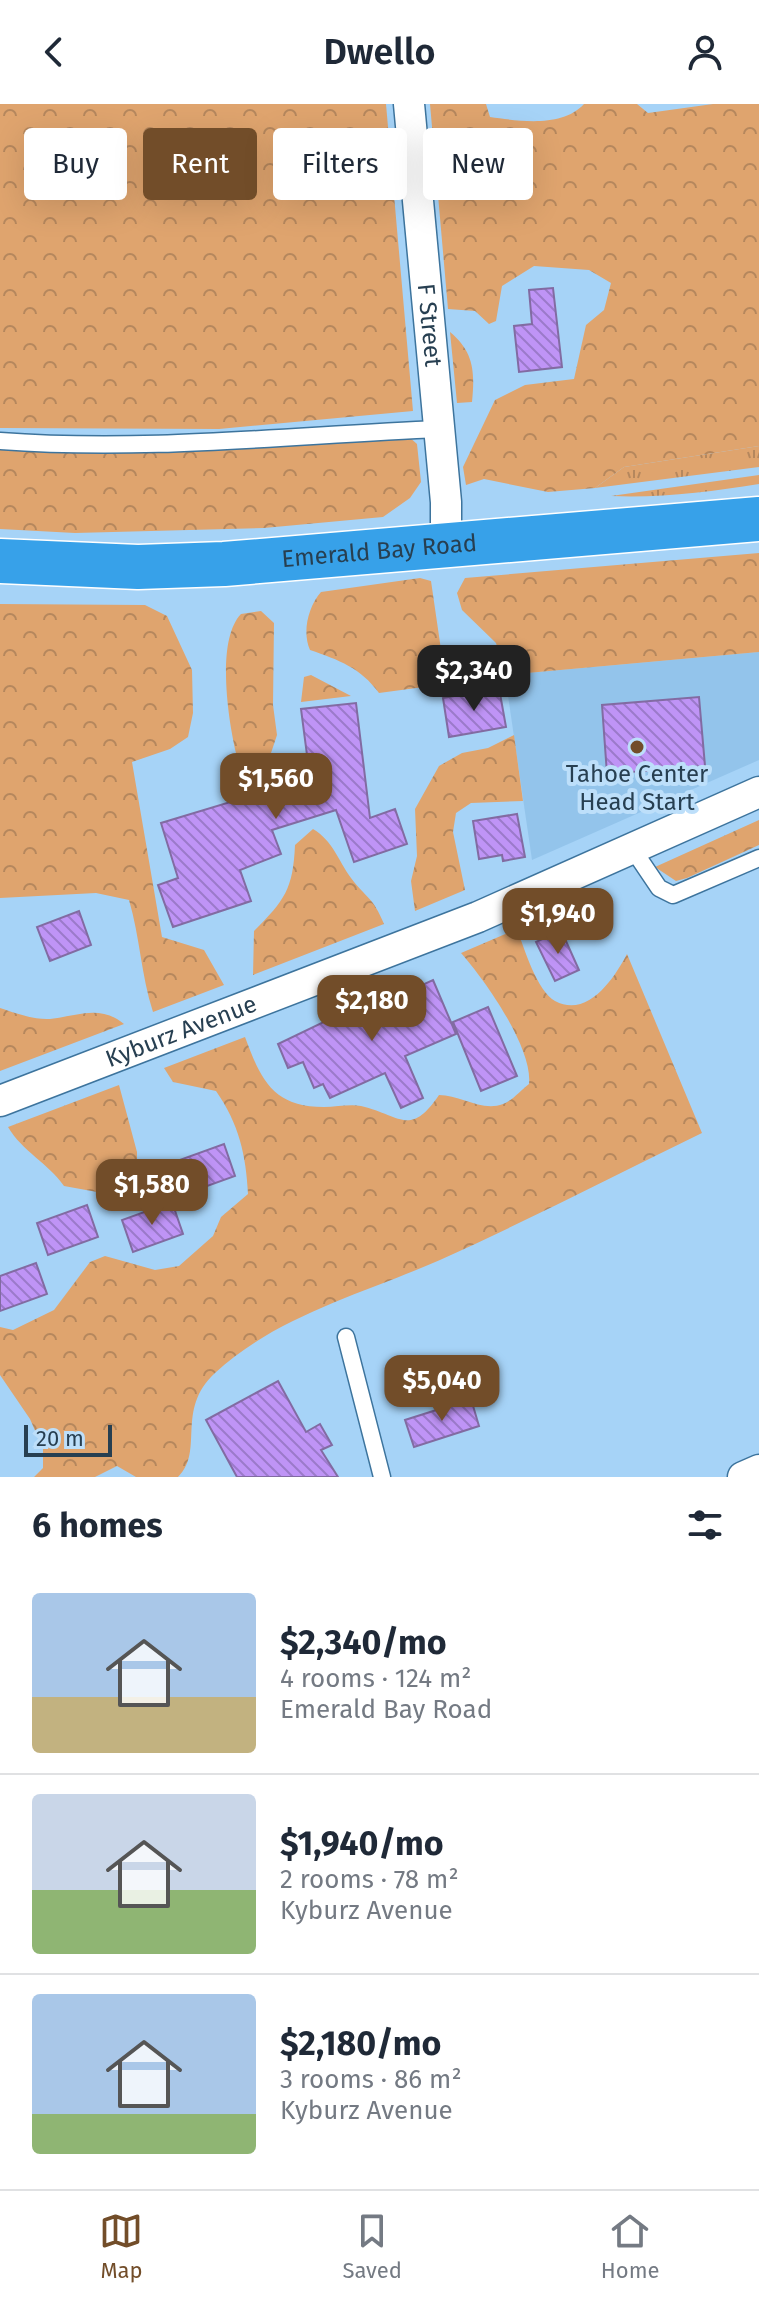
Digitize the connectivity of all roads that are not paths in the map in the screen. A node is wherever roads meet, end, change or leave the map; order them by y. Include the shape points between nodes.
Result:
1 (409, 104) edge
2 (439, 429) junction
3 (0, 441) edge
4 (759, 519) edge
5 (446, 548) junction
6 (0, 561) edge
7 (759, 792) edge
8 (632, 848) junction
9 (759, 858) edge
10 (0, 1101) edge
11 (346, 1337) dead end
12 (759, 1470) edge
13 (382, 1477) edge
14 (743, 1477) edge

1 - 2 street, F Street
2 - 3 lane via 205,441
2 - 5 street, F Street
4 - 5 highway, Emerald Bay Road
5 - 6 highway, Emerald Bay Road via 224,564 74,566
7 - 8 street, Kyburz Avenue
8 - 9 lane via 659,888 673,895
8 - 10 street, Kyburz Avenue via 401,948
11 - 13 lane
12 - 14 street

